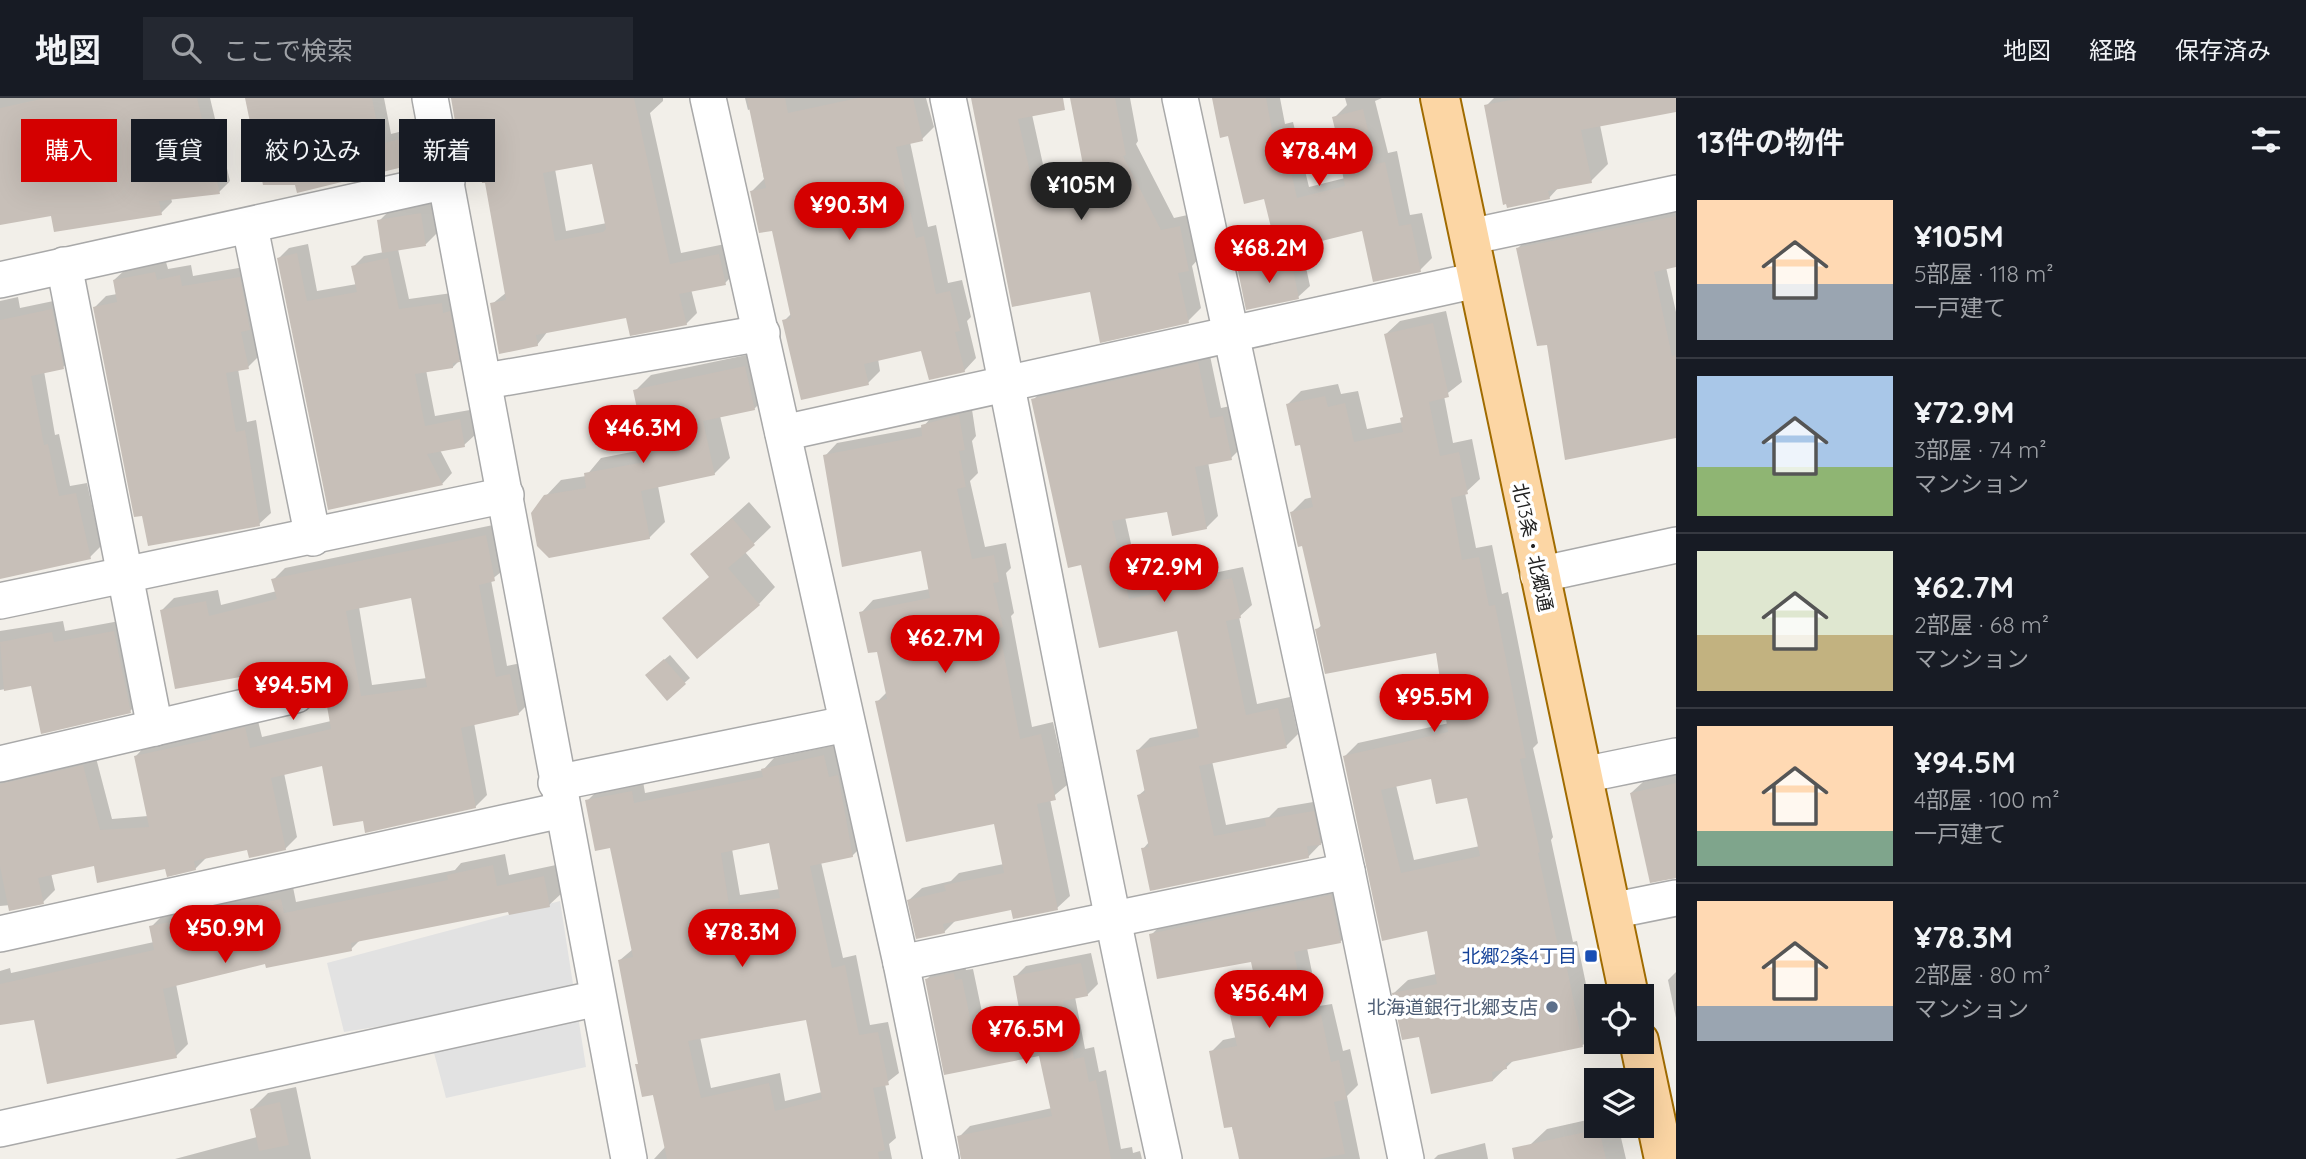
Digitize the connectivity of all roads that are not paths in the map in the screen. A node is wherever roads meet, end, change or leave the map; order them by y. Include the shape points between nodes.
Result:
1 (430, 98) edge
2 (708, 98) edge
3 (948, 98) edge
4 (1180, 98) edge
5 (1440, 98) edge
6 (434, 119) edge
7 (443, 182) edge
8 (447, 182) edge
9 (1676, 193) edge
10 (250, 227) junction
11 (1469, 237) junction
12 (64, 265) junction
13 (0, 280) edge
14 (1477, 280) junction
15 (762, 333) junction
16 (1229, 333) junction
17 (486, 381) junction
18 (1008, 383) junction
19 (783, 433) junction
20 (506, 495) junction
21 (313, 538) junction
22 (1676, 545) edge
23 (1538, 575) junction
24 (127, 576) junction
25 (0, 601) edge
26 (296, 695) dead end
27 (846, 724) junction
28 (155, 728) junction
29 (1676, 756) edge
30 (0, 764) edge
31 (1583, 775) junction
32 (559, 797) junction
33 (1347, 871) junction
34 (1676, 898) edge
35 (1611, 911) junction
36 (1111, 920) junction
37 (0, 934) edge
38 (901, 963) junction
39 (1626, 984) edge
40 (598, 998) junction
41 (1642, 1054) edge
42 (0, 1129) edge
43 (629, 1159) edge
44 (941, 1159) edge
45 (1164, 1159) edge
46 (1406, 1159) edge
47 (1664, 1159) edge

1 - 6 street
2 - 15 street
3 - 18 street
4 - 16 street
5 - 11 main road, 北13条・北郷通
7 - 10 street
8 - 17 street
9 - 11 street
10 - 12 street
10 - 21 street
11 - 14 main road, 北13条・北郷通
12 - 13 street
12 - 24 street
14 - 16 street
14 - 23 main road, 北13条・北郷通
15 - 17 street
15 - 19 street
16 - 18 street
16 - 33 street
17 - 20 street
18 - 19 street
18 - 36 street
19 - 27 street
20 - 21 street
20 - 32 street
21 - 24 street
22 - 23 street
23 - 31 main road, 北13条・北郷通
24 - 25 street
24 - 28 street
26 - 28 street
27 - 32 street
27 - 38 street
28 - 30 street
29 - 31 street
31 - 35 main road, 北13条・北郷通
32 - 37 street
32 - 40 street
33 - 36 street
33 - 46 street
34 - 35 street
35 - 39 main road, 北13条・北郷通
36 - 38 street
36 - 45 street
38 - 44 street
40 - 42 street
40 - 43 street
41 - 47 main road

